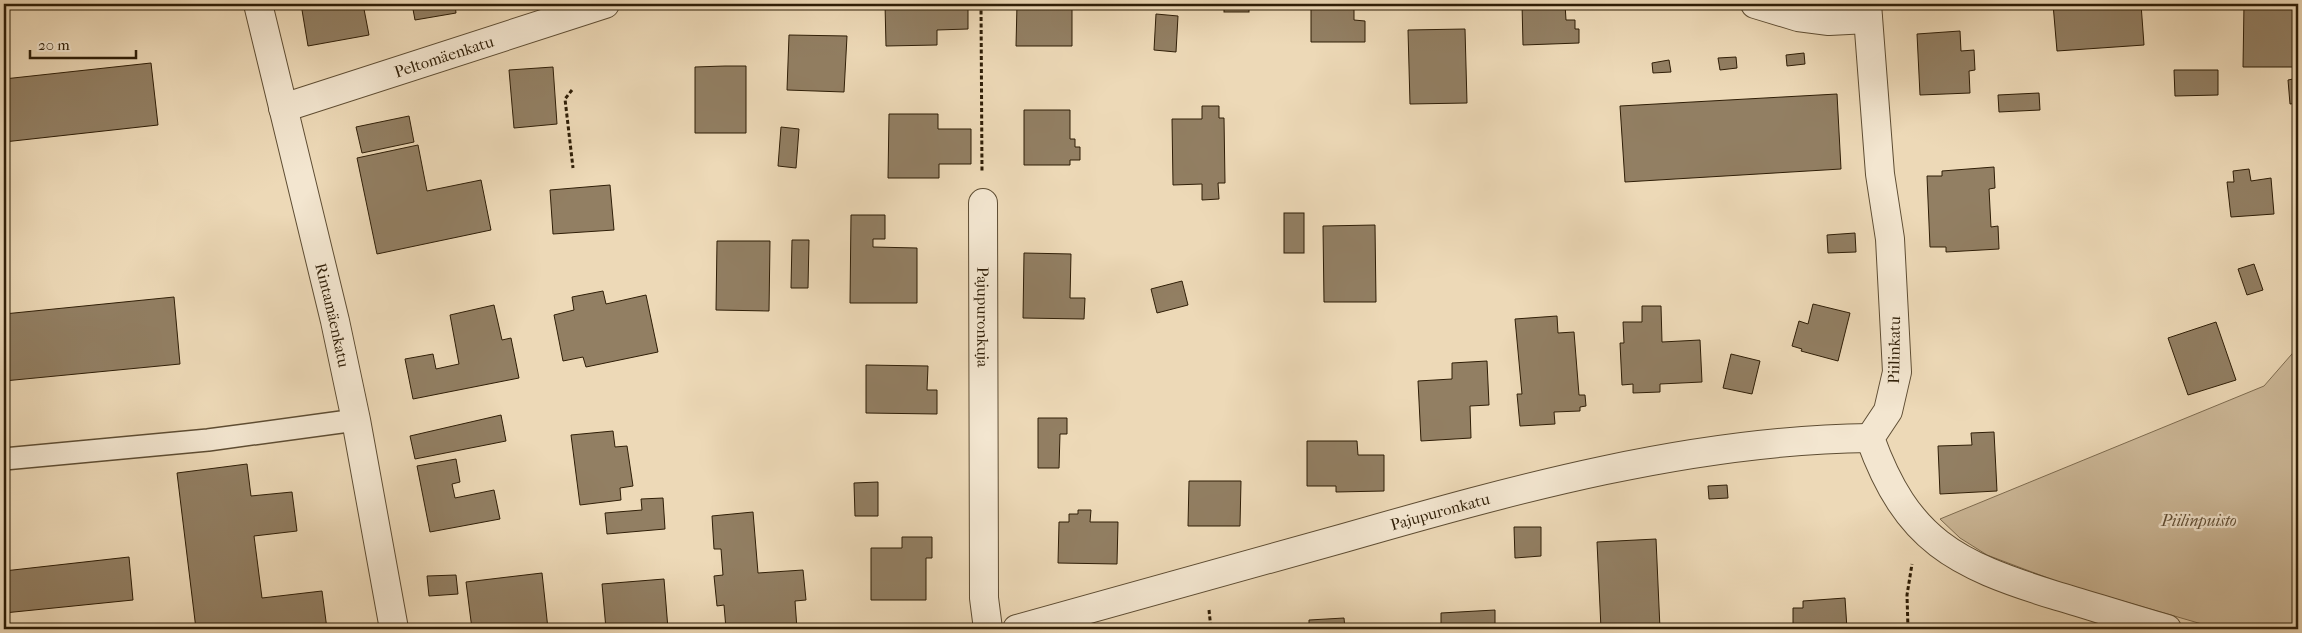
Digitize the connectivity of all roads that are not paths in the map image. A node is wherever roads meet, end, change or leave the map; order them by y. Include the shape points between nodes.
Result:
1 (258, 4) edge
2 (605, 4) edge
3 (1755, 4) edge
4 (1867, 12) edge
5 (283, 108) junction
6 (982, 203) road end
7 (356, 420) junction
8 (1870, 438) junction
9 (4, 458) edge
10 (394, 629) edge
11 (988, 629) edge
12 (1017, 629) edge
13 (2167, 629) edge

1 - 5 street, Rintamäenkatu
2 - 5 street, Peltomäenkatu
3 - 4 street via 1798,18 1829,21
4 - 8 street, Piilinkatu via 1880,174 1890,239 1897,372 1888,410
5 - 7 street, Rintamäenkatu
6 - 11 street, Pajupuronkuja via 984,590
7 - 9 lane via 208,440
7 - 10 street, Rintamäenkatu
8 - 12 street, Pajupuronkatu via 1718,450 1558,481 1412,518
8 - 13 street via 1903,507 1944,548 1972,566 2003,579

